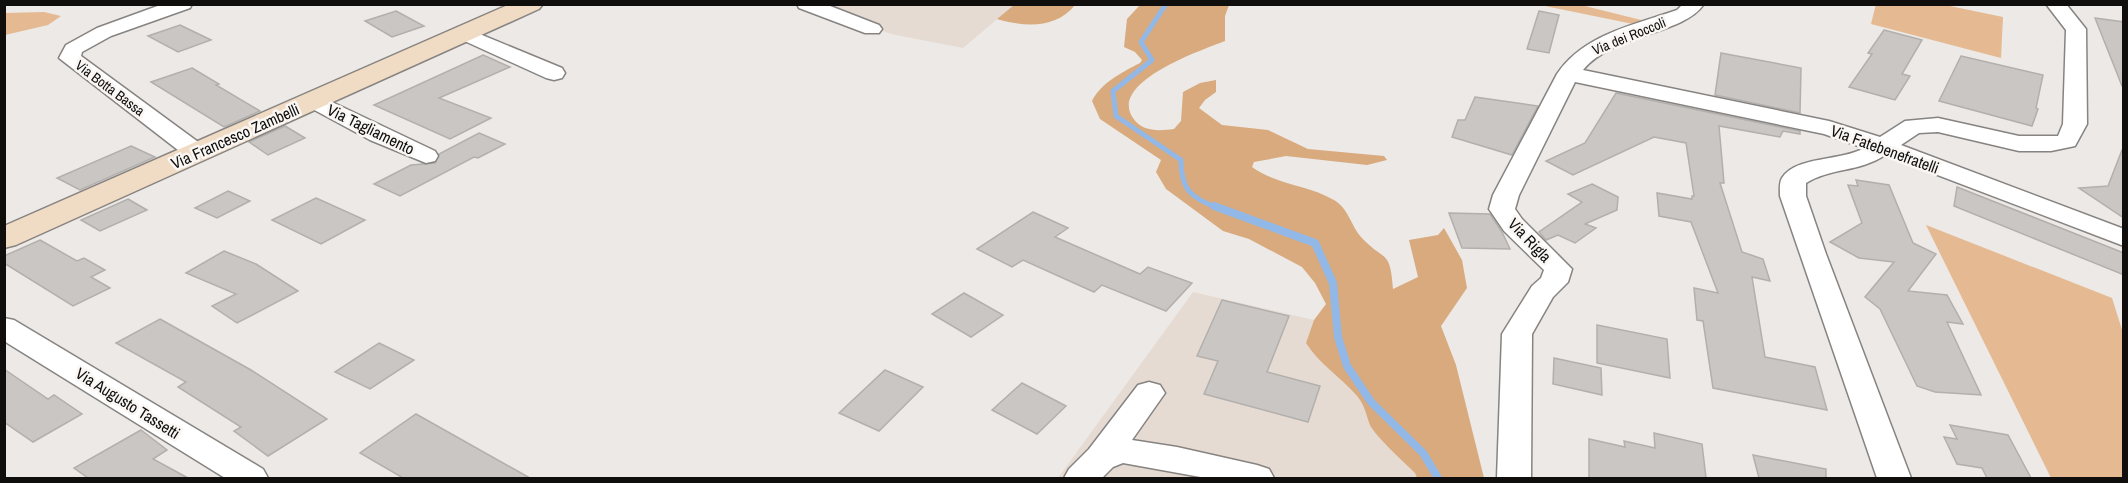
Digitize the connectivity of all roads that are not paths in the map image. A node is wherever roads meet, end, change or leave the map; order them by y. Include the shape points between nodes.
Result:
1 (183, 4) edge
2 (531, 4) edge
3 (806, 4) edge
4 (1695, 4) edge
5 (2055, 4) edge
6 (872, 29) dead end
7 (465, 34) junction
8 (554, 73) dead end
9 (1568, 74) junction
10 (315, 101) junction
11 (1882, 147) junction
12 (196, 152) junction
13 (426, 156) dead end
14 (4, 238) edge
15 (2124, 238) edge
16 (4, 327) edge
17 (1149, 393) dead end
18 (1091, 468) edge
19 (251, 478) edge
20 (1257, 478) edge
21 (1514, 478) edge
22 (1894, 478) edge

1 - 12 street, Via Botta Bassa via 104,32 73,49 70,58
2 - 7 main road, Via Francesco Zambelli
3 - 6 street
4 - 9 street, Via dei Roccoli via 1684,14 1598,46 1578,60
5 - 11 street via 2076,29 2074,124 2067,141 2032,145 1922,124
7 - 8 street
7 - 10 main road, Via Francesco Zambelli
9 - 11 street, Via Fatebenefratelli via 1829,128
9 - 21 street, Via Rigla via 1502,209 1558,269 1554,282 1542,292 1517,334
10 - 12 main road, Via Francesco Zambelli
10 - 13 street, Via Tagliamento
11 - 15 street, Via Fatebenefratelli
11 - 22 street via 1863,159 1809,170 1793,180 1793,196
12 - 14 main road, Via Francesco Zambelli
16 - 19 street, Via Augusto Tassetti
17 - 18 street
18 - 20 street via 1122,451 1178,459

